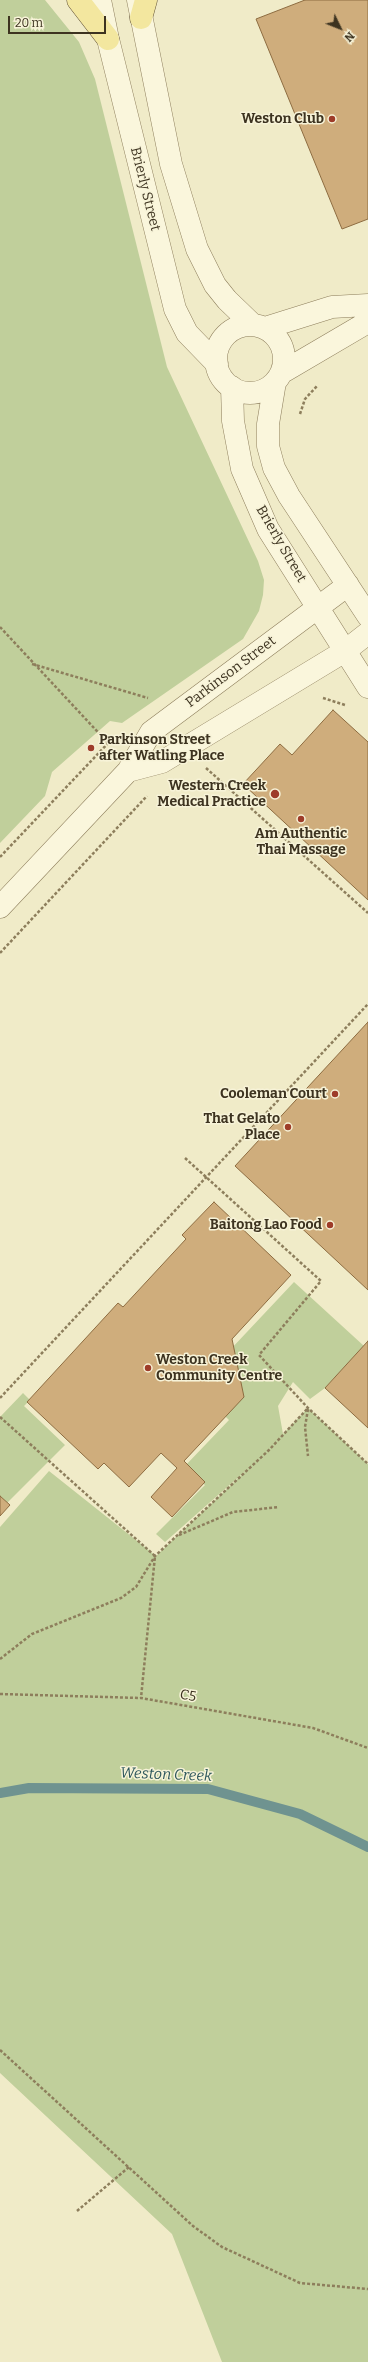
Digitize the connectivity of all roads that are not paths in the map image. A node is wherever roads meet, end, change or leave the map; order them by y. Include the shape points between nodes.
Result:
1 (78, 0) edge
2 (100, 0) edge
3 (142, 6) edge
4 (108, 39) junction
5 (368, 305) edge
6 (368, 322) edge
7 (259, 327) junction
8 (217, 364) junction
9 (278, 378) junction
10 (232, 387) junction
11 (348, 584) junction
12 (317, 607) junction
13 (368, 616) edge
14 (368, 633) edge
15 (345, 651) junction
16 (368, 687) edge
17 (128, 770) junction
18 (0, 908) edge

1 - 4 main road
2 - 4 street, Brierly Street
3 - 7 street via 172,164 197,249 215,285 227,300
4 - 8 street, Brierly Street via 175,309 187,333
5 - 7 street via 332,307
6 - 9 street
7 - 8 street via 238,328 226,336 220,345
7 - 9 street via 280,342 284,352
8 - 10 street via 225,381
9 - 10 street via 259,392 249,393
9 - 11 street via 268,424 268,446 274,468 289,496
10 - 12 street, Brierly Street via 233,421 246,479 268,529
11 - 12 street, Parkinson Street
11 - 13 street
12 - 15 street, Brierly Street
12 - 17 street, Parkinson Street via 151,732
14 - 15 street
15 - 16 street, Brierly Street
15 - 17 street via 162,762
17 - 18 street, Parkinson Street

